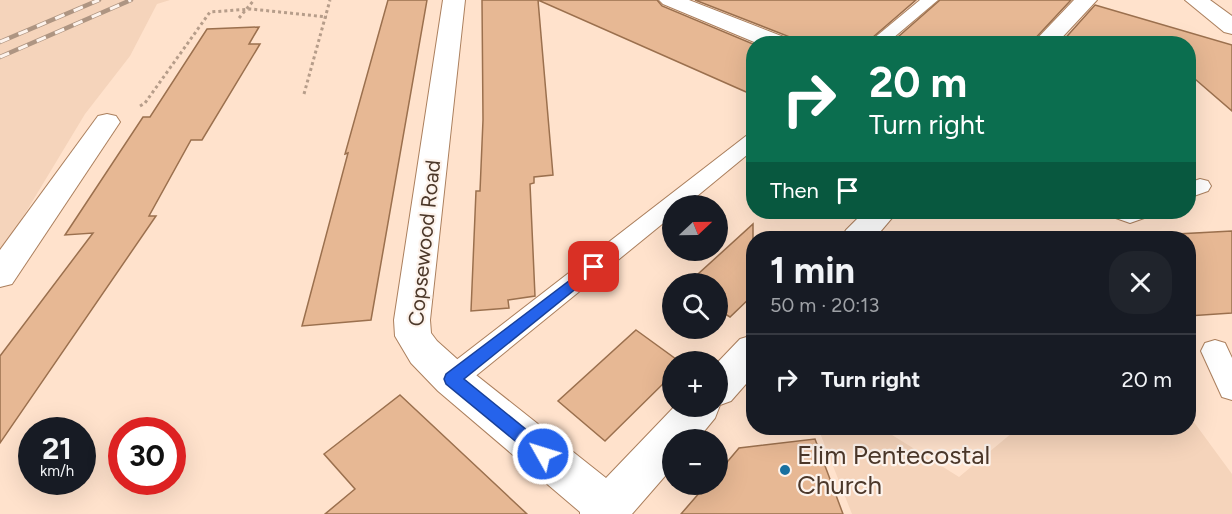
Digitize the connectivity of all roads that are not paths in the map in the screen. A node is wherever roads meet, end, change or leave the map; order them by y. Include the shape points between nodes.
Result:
1 (454, 0) edge
2 (670, 0) edge
3 (930, 0) edge
4 (1086, 0) edge
5 (1180, 0) edge
6 (1200, 3) edge
7 (1232, 27) edge
8 (761, 36) edge
9 (884, 36) edge
10 (1051, 36) edge
11 (107, 122) road end
12 (746, 146) edge
13 (875, 219) edge
14 (864, 231) edge
15 (0, 275) edge
16 (1215, 351) dead end
17 (746, 358) edge
18 (728, 377) edge
19 (452, 379) junction
20 (1232, 388) edge
21 (691, 417) edge
22 (605, 511) edge

1 - 19 street, Copsewood Road via 412,320 413,336
2 - 8 street
3 - 9 lane
4 - 10 street
5 - 6 street
6 - 7 street
11 - 15 street
12 - 19 lane
13 - 14 street
16 - 20 lane
17 - 18 street
19 - 22 street, Copsewood Road
21 - 22 street

